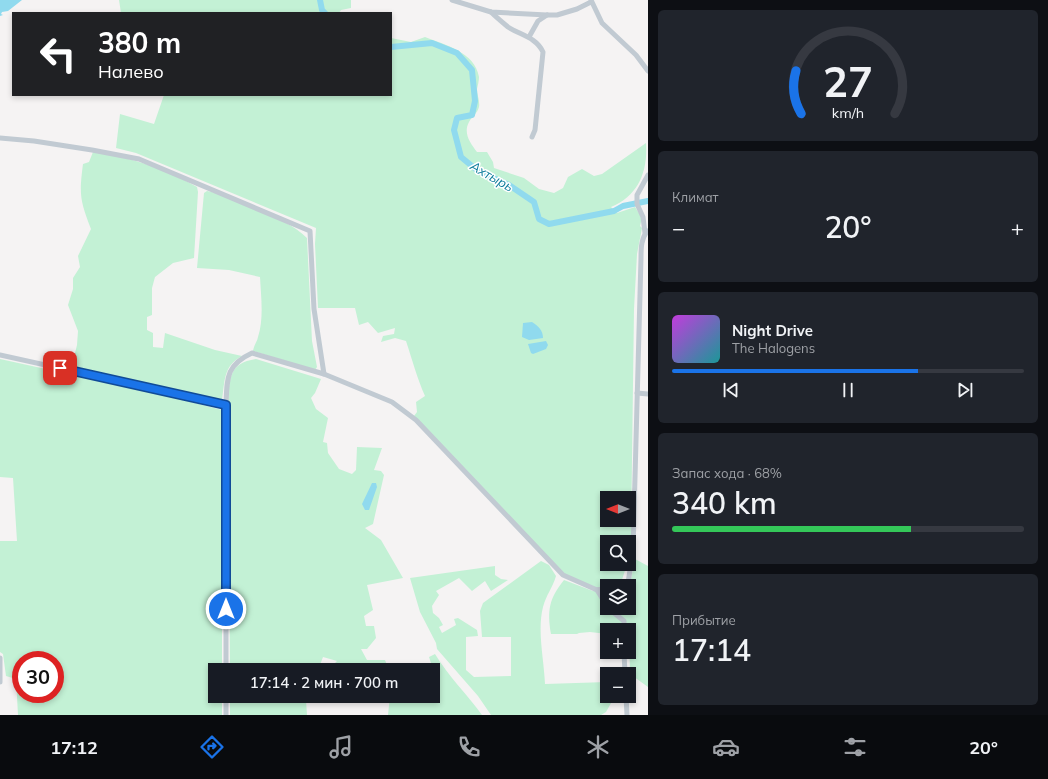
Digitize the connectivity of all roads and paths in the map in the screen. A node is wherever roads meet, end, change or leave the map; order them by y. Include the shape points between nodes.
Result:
1 (452, 0) edge
2 (591, 1) edge
3 (491, 12) junction
4 (547, 15) junction
5 (529, 38) junction
6 (648, 71) edge
7 (532, 137) dead end
8 (0, 138) edge
9 (648, 175) edge
10 (646, 232) edge
11 (0, 355) edge
12 (324, 374) junction
13 (637, 393) junction
14 (648, 394) edge
15 (226, 405) junction
16 (629, 579) edge
17 (600, 589) edge
18 (597, 590) junction
19 (600, 595) edge
20 (617, 615) edge
21 (624, 623) edge
22 (0, 658) edge
23 (226, 663) edge
24 (0, 682) edge
25 (226, 703) edge
26 (626, 703) edge
27 (226, 715) edge
28 (627, 715) edge

1 - 3 street
2 - 4 street via 577,9
2 - 6 street via 602,23
3 - 4 street
3 - 5 street via 508,27
4 - 5 street via 538,21
5 - 7 street via 541,47 543,52 535,130
8 - 12 street via 34,141 139,159 310,231 314,308
9 - 10 street via 637,195 637,204 644,217
10 - 13 street via 640,258
11 - 15 street
12 - 15 street via 252,353 236,362 228,375
12 - 18 street via 392,402 416,420 563,575
13 - 14 street
13 - 16 street via 633,551
15 - 23 street
17 - 18 street
18 - 19 street
20 - 21 street
22 - 24 street
25 - 27 street
26 - 28 street

